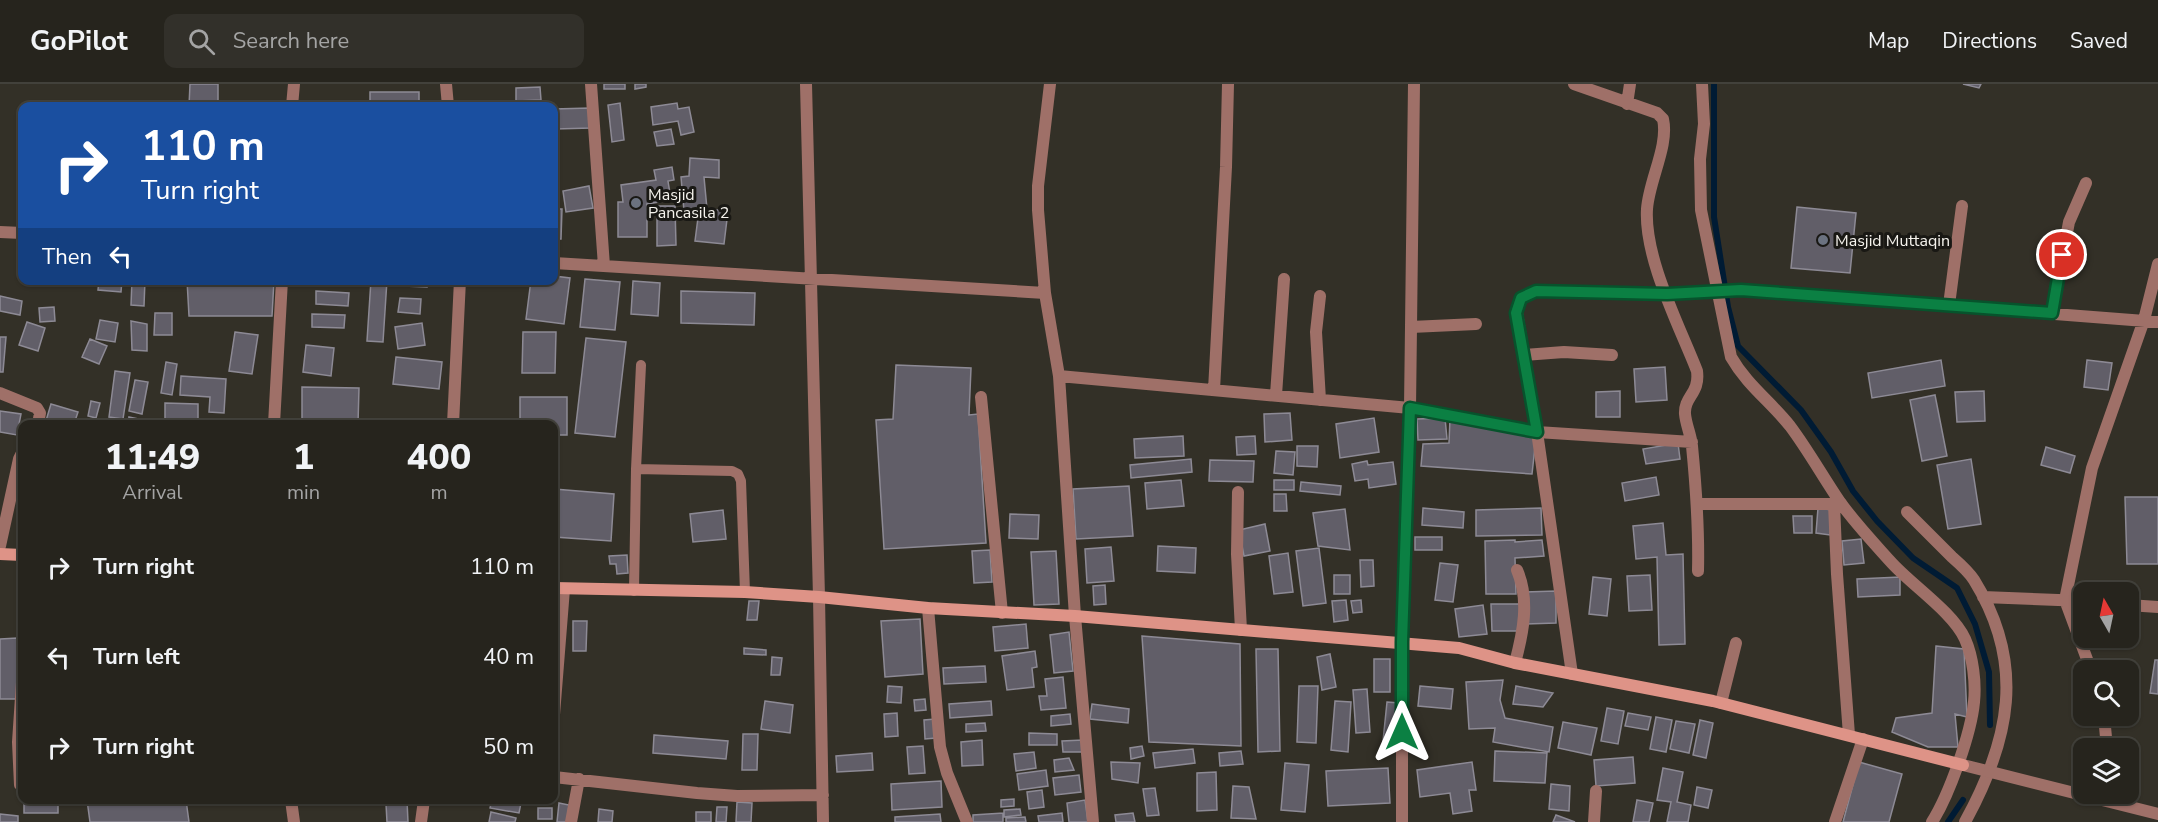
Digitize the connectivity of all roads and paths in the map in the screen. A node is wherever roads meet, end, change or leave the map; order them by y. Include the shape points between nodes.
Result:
1 (294, 84) edge
2 (446, 84) edge
3 (591, 84) edge
4 (806, 84) edge
5 (1050, 84) edge
6 (1228, 84) edge
7 (1414, 84) edge
8 (1574, 84) edge
9 (1630, 84) edge
10 (1702, 84) edge
11 (292, 102) edge
12 (448, 102) edge
13 (1627, 104) junction
14 (2086, 183) dead end
15 (1962, 206) dead end
16 (0, 232) edge
17 (18, 233) edge
18 (558, 263) edge
19 (2158, 264) edge
20 (604, 266) junction
21 (811, 279) junction
22 (1284, 279) dead end
23 (282, 285) edge
24 (460, 285) edge
25 (1721, 292) junction
26 (1046, 293) junction
27 (1667, 294) junction
28 (1320, 296) dead end
29 (1949, 305) junction
30 (2052, 313) junction
31 (2144, 320) junction
32 (2158, 322) edge
33 (1476, 324) dead end
34 (1411, 327) junction
35 (1612, 354) dead end
36 (1524, 355) junction
37 (641, 365) dead end
38 (1059, 376) junction
39 (1214, 390) junction
40 (0, 393) edge
41 (1275, 395) junction
42 (981, 397) dead end
43 (1320, 400) junction
44 (1410, 408) junction
45 (39, 420) edge
46 (274, 420) edge
47 (453, 420) edge
48 (1537, 432) junction
49 (1692, 442) junction
50 (18, 464) edge
51 (636, 469) junction
52 (1238, 492) dead end
53 (1697, 504) junction
54 (1838, 504) junction
55 (1907, 512) dead end
56 (0, 546) edge
57 (0, 554) edge
58 (18, 555) edge
59 (1517, 570) dead end
60 (1698, 571) dead end
61 (559, 589) edge
62 (634, 591) junction
63 (745, 592) junction
64 (819, 597) junction
65 (1983, 597) junction
66 (2065, 600) junction
67 (2073, 600) edge
68 (2139, 606) edge
69 (2158, 607) edge
70 (928, 608) junction
71 (1002, 613) junction
72 (1075, 616) junction
73 (558, 617) edge
74 (1241, 630) junction
75 (1402, 642) junction
76 (1736, 643) dead end
77 (2087, 660) edge
78 (1515, 663) junction
79 (1572, 674) junction
80 (1721, 703) junction
81 (18, 727) edge
82 (1850, 735) junction
83 (1863, 739) junction
84 (18, 764) edge
85 (1960, 765) junction
86 (1990, 772) junction
87 (558, 777) edge
88 (579, 779) junction
89 (2073, 790) edge
90 (1596, 791) dead end
91 (823, 795) junction
92 (292, 804) edge
93 (423, 804) edge
94 (2127, 804) edge
95 (2158, 814) edge
96 (294, 822) edge
97 (421, 822) edge
98 (572, 822) edge
99 (823, 822) edge
100 (967, 822) edge
101 (1093, 822) edge
102 (1402, 822) edge
103 (1594, 822) edge
104 (1835, 822) edge
105 (1932, 822) edge
106 (1965, 822) edge

1 - 11 street
2 - 12 street
3 - 20 street
4 - 21 street
5 - 26 street via 1038,186
6 - 39 street
7 - 34 street
8 - 13 street
9 - 13 street
10 - 25 street via 1701,210
13 - 27 street via 1657,113 1663,119 1665,135 1647,209 1654,259
14 - 30 street via 2070,222
15 - 29 street
16 - 17 street
18 - 20 street
19 - 31 street
20 - 21 street
21 - 26 street
21 - 64 street
22 - 41 street
23 - 46 street
24 - 47 street
25 - 27 street
25 - 29 street via 1741,290
25 - 54 street via 1731,357 1740,373 1785,421
26 - 38 street
27 - 36 street via 1536,291 1525,295 1518,301 1516,313
27 - 49 street via 1697,371 1698,382 1685,414
28 - 43 street via 1316,332
29 - 30 street
30 - 31 street
31 - 32 street
31 - 66 street via 2092,468
33 - 34 street
34 - 44 street
35 - 36 street
36 - 48 street
37 - 51 lane
38 - 39 street
38 - 72 street
39 - 41 street
40 - 45 street via 37,408
41 - 43 street
42 - 71 street
43 - 44 street
44 - 48 street
44 - 75 street
48 - 49 street
48 - 79 street
49 - 53 street
50 - 56 street
51 - 62 lane
51 - 63 lane via 738,474
52 - 74 street
53 - 54 street
53 - 60 street
54 - 82 street via 1837,574
54 - 85 street via 1954,622 1965,639 1972,665 1974,702
55 - 65 street via 1974,579
57 - 58 main road
59 - 78 street via 1524,616
61 - 62 main road
61 - 73 lane
62 - 63 main road
63 - 64 main road
64 - 70 main road
64 - 91 street
65 - 66 street
65 - 86 street via 2001,641 2007,676 2002,736
66 - 67 street
66 - 77 street
68 - 69 street
70 - 71 main road
70 - 100 street via 940,747 946,773
71 - 72 main road
72 - 74 main road
72 - 101 street
74 - 75 main road
75 - 78 main road via 1459,648
75 - 102 street
76 - 80 street
78 - 79 main road
79 - 80 main road
80 - 82 main road
81 - 84 lane
82 - 83 main road
83 - 85 main road
83 - 104 street
85 - 86 street
85 - 105 street
86 - 89 street
86 - 106 street
87 - 88 street
88 - 91 street via 727,795
88 - 98 street
90 - 103 street
91 - 99 street
92 - 96 street
93 - 97 street
94 - 95 street

